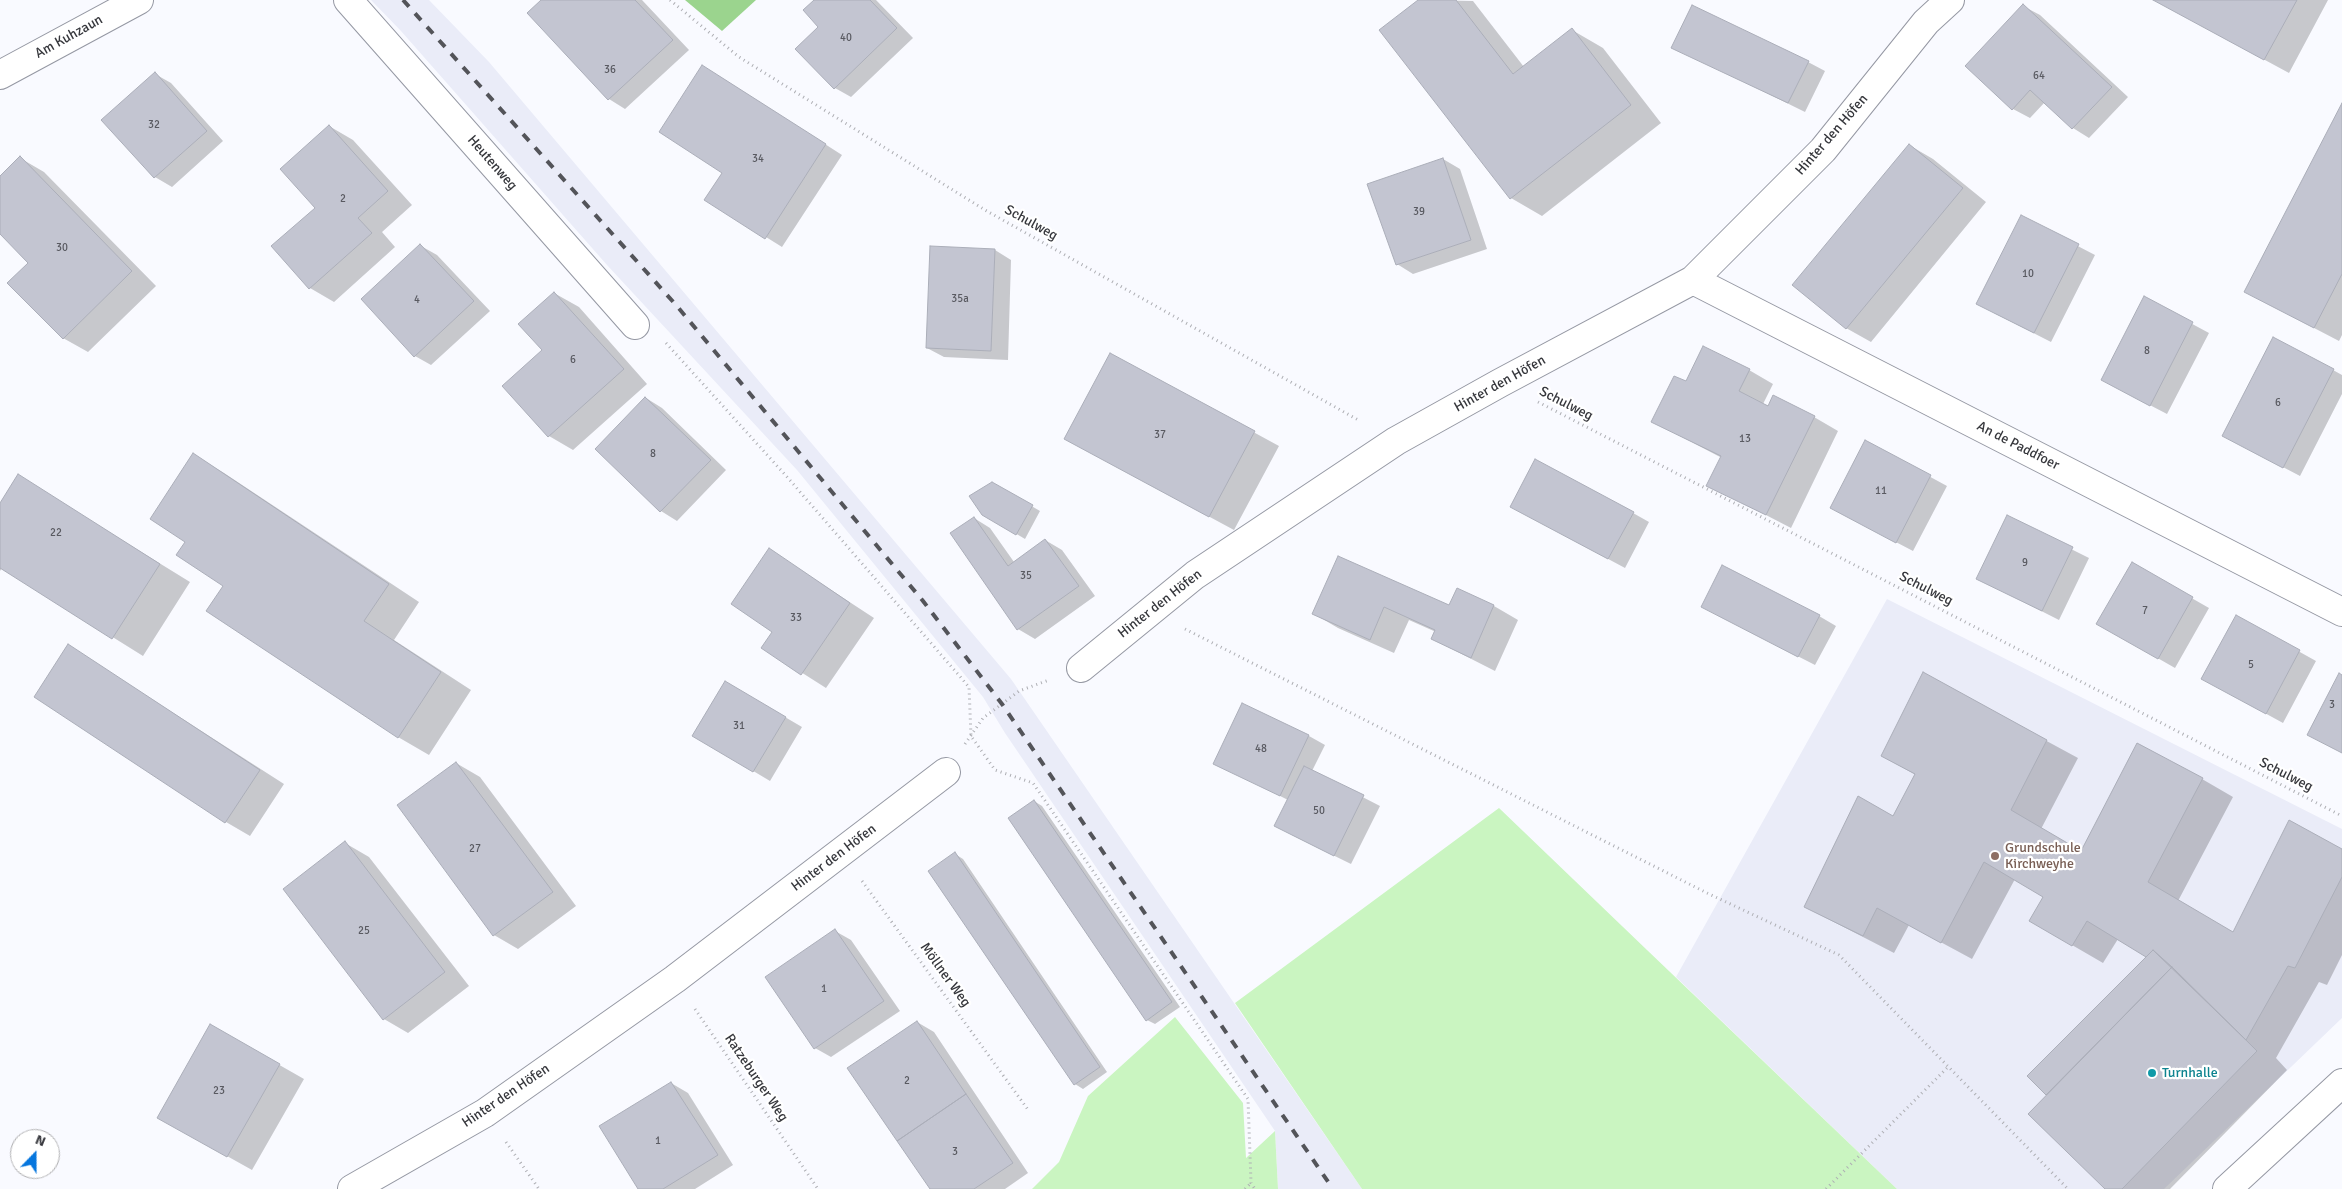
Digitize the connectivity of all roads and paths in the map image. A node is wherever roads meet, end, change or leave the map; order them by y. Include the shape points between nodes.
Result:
1 (139, 0) edge
2 (348, 0) edge
3 (670, 0) edge
4 (1950, 0) edge
5 (0, 75) edge
6 (1693, 280) junction
7 (636, 325) joint
8 (1500, 383) junction
9 (1396, 441) junction
10 (1149, 611) junction
11 (2342, 612) edge
12 (1081, 668) joint
13 (971, 736) junction
14 (946, 772) joint
15 (2342, 816) edge
16 (842, 853) junction
17 (675, 979) junction
18 (1948, 1067) junction
19 (2342, 1083) edge
20 (1029, 1111) dead end
21 (485, 1112) junction
22 (1251, 1183) junction
23 (352, 1189) edge
24 (539, 1189) edge
25 (818, 1189) edge
26 (1245, 1189) edge
27 (1255, 1189) edge
28 (1826, 1189) edge
29 (2068, 1189) edge
30 (2227, 1189) edge

1 - 5 street, Am Kuhzaun
2 - 7 street, Heutenweg
3 - 9 path, Schulweg via 740,57 985,210
4 - 6 street, Hinter den Höfen via 1926,22 1823,150
6 - 8 street, Hinter den Höfen
6 - 11 street, An de Paddfoer
7 - 13 path via 660,336 969,686
8 - 9 street, Hinter den Höfen
8 - 15 path, Schulweg
9 - 10 street, Hinter den Höfen via 1195,575
10 - 12 street, Hinter den Höfen
10 - 18 path via 1698,889 1840,955
12 - 13 path via 1019,691 984,718
13 - 14 path
13 - 22 path via 995,770 1033,783 1248,1099
14 - 16 street, Hinter den Höfen
16 - 17 street, Hinter den Höfen
16 - 20 path, Möllner Weg
17 - 21 street, Hinter den Höfen
17 - 25 path, Ratzeburger Weg
18 - 28 path
18 - 29 path
19 - 30 street
21 - 23 street, Hinter den Höfen
21 - 24 path
22 - 26 path
22 - 27 path

